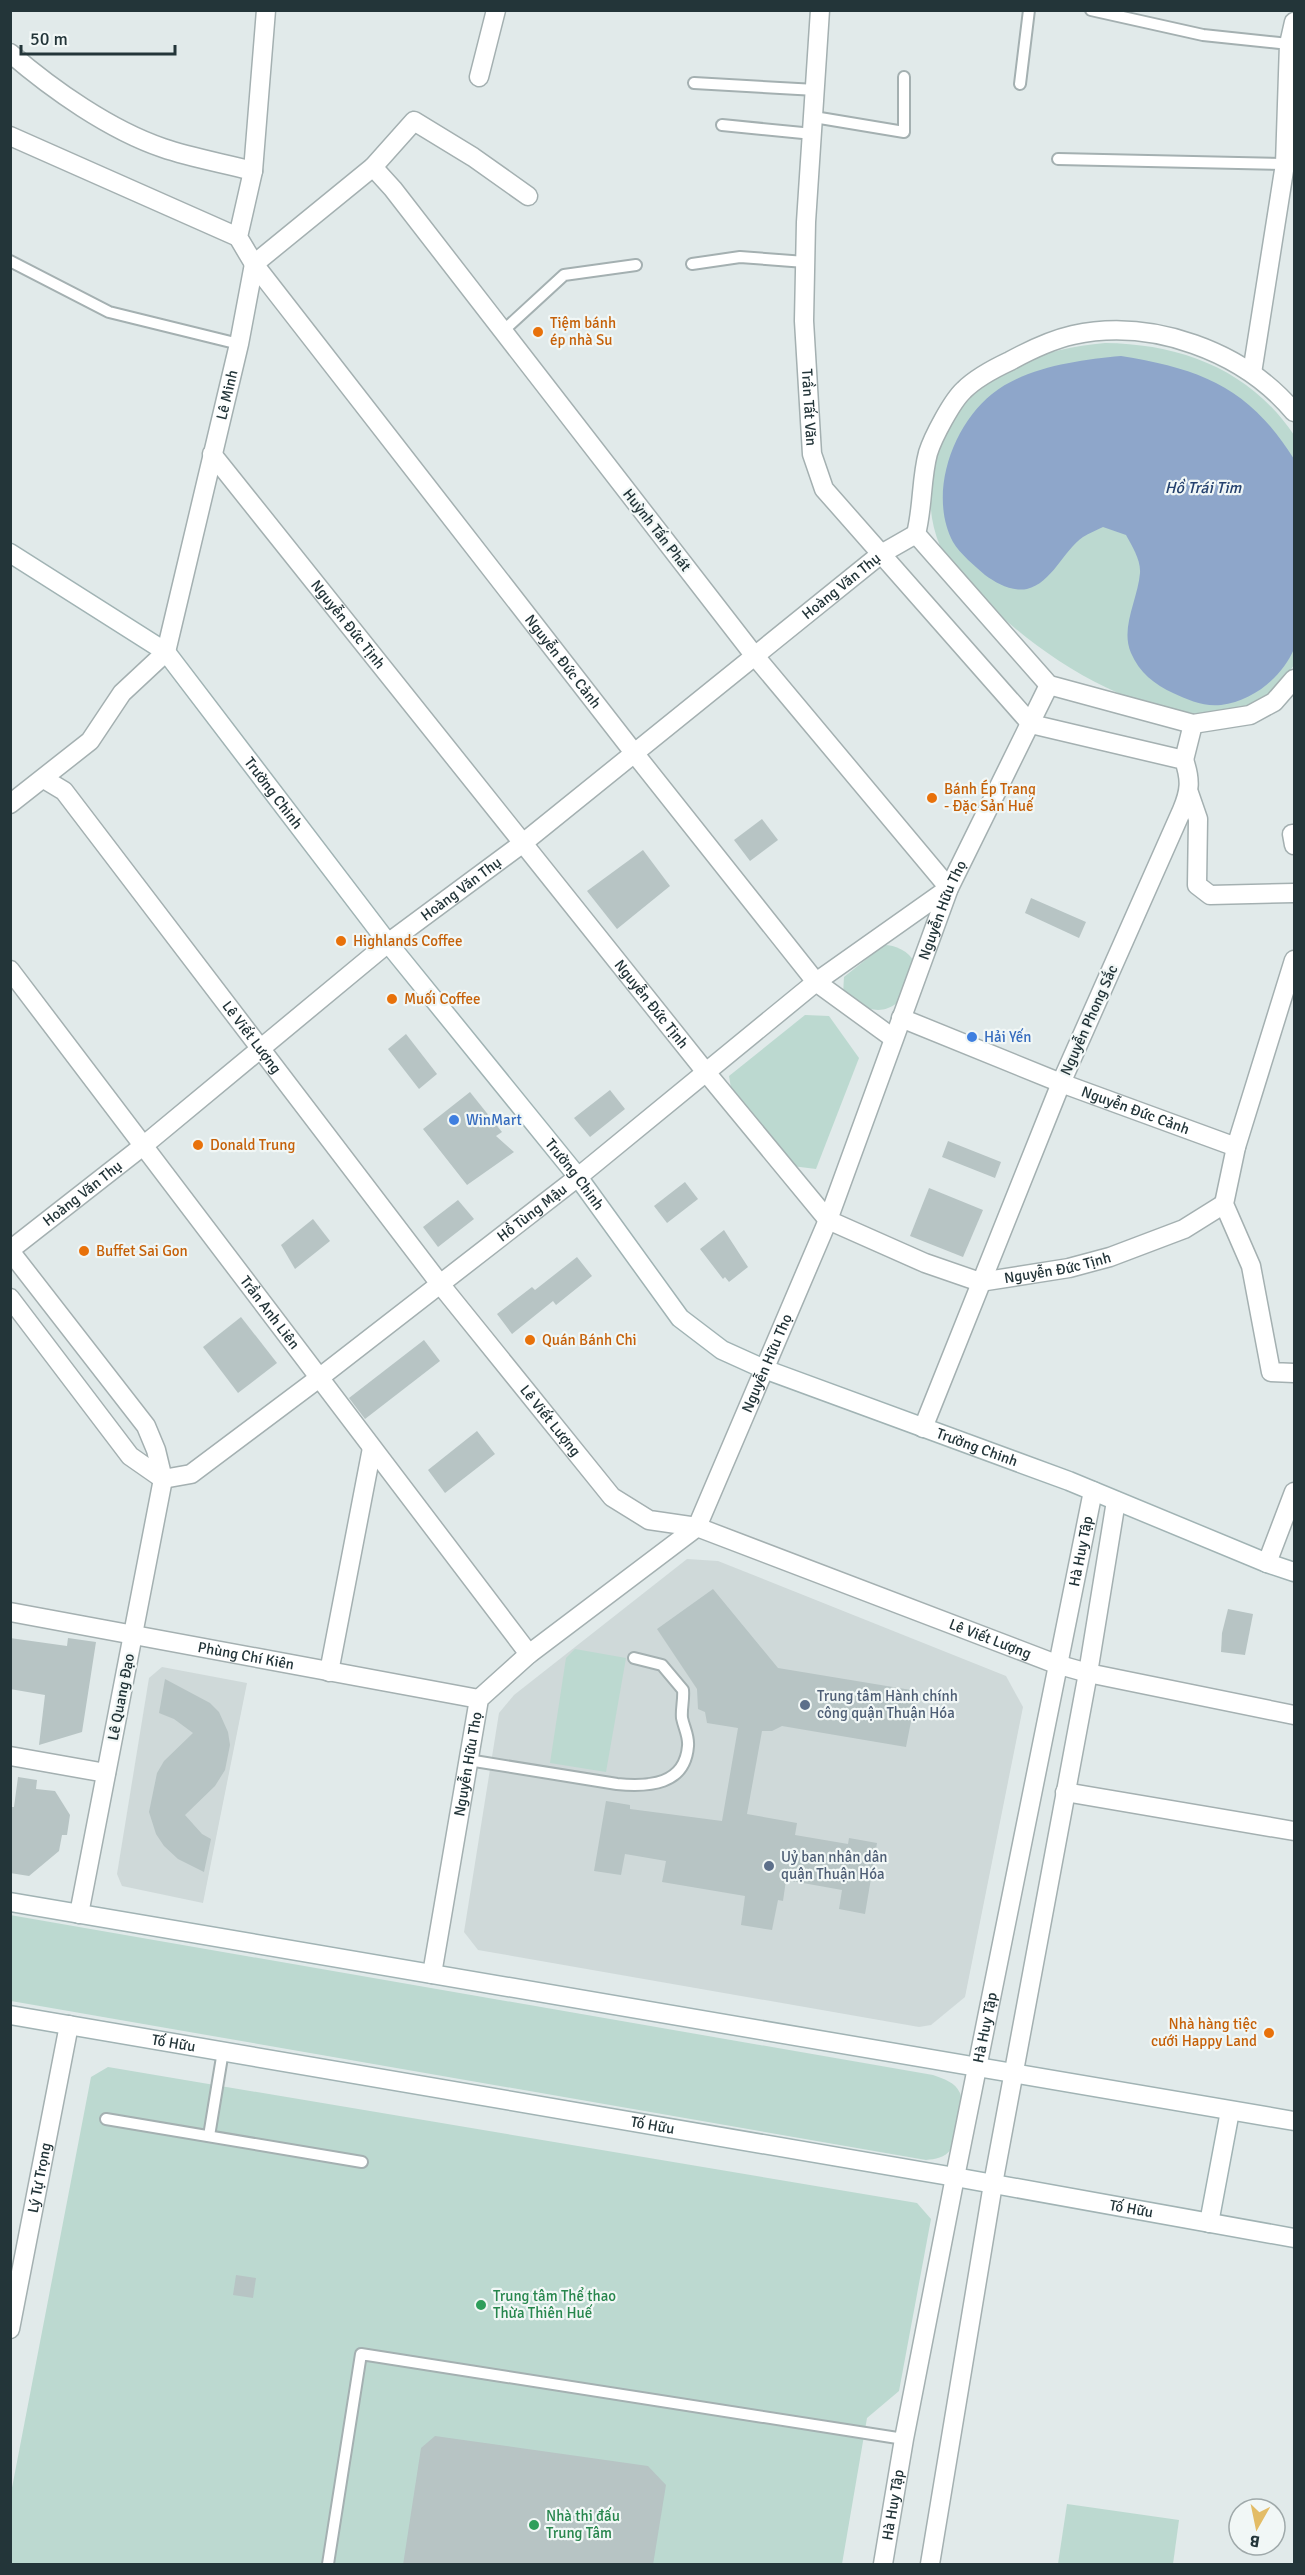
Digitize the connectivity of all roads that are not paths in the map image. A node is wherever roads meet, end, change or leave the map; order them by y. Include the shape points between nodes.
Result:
1 (266, 10) edge
2 (496, 10) edge
3 (820, 10) edge
4 (1029, 10) edge
5 (1091, 10) edge
6 (1151, 10) edge
7 (1294, 22) edge
8 (1148, 23) junction
9 (1289, 44) junction
10 (10, 53) edge
11 (479, 77) dead end
12 (904, 77) dead end
13 (694, 83) dead end
14 (1020, 84) dead end
15 (816, 90) junction
16 (722, 125) dead end
17 (814, 126) junction
18 (10, 136) edge
19 (1058, 159) dead end
20 (1285, 164) junction
21 (373, 167) junction
22 (253, 171) junction
23 (528, 196) dead end
24 (238, 237) junction
25 (10, 261) edge
26 (805, 262) junction
27 (254, 264) junction
28 (636, 264) dead end
29 (692, 264) dead end
30 (503, 331) junction
31 (239, 344) junction
32 (1252, 373) junction
33 (1294, 412) edge
34 (212, 454) junction
35 (916, 534) junction
36 (10, 553) edge
37 (881, 554) junction
38 (166, 652) junction
39 (754, 655) junction
40 (1294, 679) edge
41 (1049, 685) junction
42 (1031, 724) junction
43 (1193, 724) junction
44 (634, 754) junction
45 (1184, 760) junction
46 (44, 778) junction
47 (1189, 793) junction
48 (10, 804) edge
49 (1294, 834) edge
50 (523, 843) junction
51 (1294, 845) edge
52 (949, 888) junction
53 (1294, 893) edge
54 (388, 943) junction
55 (1294, 960) edge
56 (13, 978) edge
57 (816, 982) junction
58 (901, 1018) junction
59 (893, 1038) junction
60 (259, 1050) junction
61 (705, 1071) junction
62 (1061, 1083) junction
63 (143, 1146) junction
64 (1236, 1147) junction
65 (578, 1177) junction
66 (1224, 1204) junction
67 (828, 1220) junction
68 (10, 1251) edge
69 (980, 1282) junction
70 (440, 1284) junction
71 (10, 1298) edge
72 (764, 1369) junction
73 (1294, 1373) edge
74 (319, 1378) junction
75 (923, 1428) junction
76 (372, 1448) junction
77 (163, 1479) junction
78 (1093, 1491) junction
79 (1294, 1492) edge
80 (1116, 1501) junction
81 (697, 1527) junction
82 (1267, 1563) junction
83 (1294, 1572) edge
84 (11, 1612) edge
85 (133, 1636) junction
86 (529, 1654) junction
87 (634, 1658) dead end
88 (1056, 1664) junction
89 (329, 1672) junction
90 (1088, 1673) junction
91 (479, 1699) junction
92 (1294, 1715) edge
93 (10, 1756) edge
94 (468, 1760) junction
95 (106, 1773) junction
96 (1065, 1792) junction
97 (1294, 1831) edge
98 (10, 1902) edge
99 (79, 1914) junction
100 (432, 1974) junction
101 (10, 2015) edge
102 (69, 2025) junction
103 (223, 2051) junction
104 (976, 2069) junction
105 (1014, 2076) junction
106 (1230, 2111) junction
107 (106, 2119) dead end
108 (1294, 2121) edge
109 (209, 2136) junction
110 (362, 2162) dead end
111 (955, 2177) junction
112 (993, 2184) junction
113 (1209, 2223) junction
114 (1294, 2238) edge
115 (10, 2329) edge
116 (904, 2439) junction
117 (328, 2565) edge
118 (884, 2565) edge
119 (930, 2565) edge

1 - 22 street
2 - 11 street
3 - 15 street, Trần Tất Văn
4 - 14 lane
5 - 8 lane
6 - 8 lane
7 - 9 street
8 - 9 lane via 1203,35
9 - 20 street
10 - 22 street via 42,80 132,135 164,148
12 - 17 lane via 904,132
13 - 15 lane
15 - 17 street, Trần Tất Văn
16 - 17 lane
17 - 26 street, Trần Tất Văn
18 - 24 street
19 - 20 lane
20 - 32 street
21 - 23 street via 414,121
21 - 27 street
21 - 30 street, Huỳnh Tấn Phát
22 - 24 street
24 - 27 street, Nguyễn Đức Cảnh
25 - 31 lane via 109,312
26 - 29 lane via 740,256
26 - 37 street, Trần Tất Văn via 804,321 812,454 824,489
27 - 31 street, Lê Minh
27 - 44 street, Nguyễn Đức Cảnh
28 - 30 lane via 564,274
30 - 39 street, Huỳnh Tấn Phát
31 - 34 street, Lê Minh
32 - 33 street
32 - 35 street via 1220,352 1154,334 1094,332 1072,335 1030,350 963,390 948,414 928,452
34 - 38 street, Lê Minh
34 - 50 street, Nguyễn Đức Tịnh
35 - 37 street, Hoàng Văn Thụ
35 - 41 street
36 - 38 street, Trường Chinh
37 - 39 street, Hoàng Văn Thụ
37 - 42 street, Trần Tất Văn
38 - 46 street via 122,693 90,741
38 - 54 street, Trường Chinh
39 - 44 street, Hoàng Văn Thụ
39 - 52 street, Huỳnh Tấn Phát
40 - 43 street via 1274,702 1250,715
41 - 42 street, Nguyễn Hữu Thọ
41 - 43 street
42 - 45 street
42 - 52 street, Nguyễn Hữu Thọ
43 - 45 street
44 - 50 street, Hoàng Văn Thụ
44 - 57 street, Nguyễn Đức Cảnh
45 - 47 street via 1190,779
46 - 48 street
46 - 60 street, Lê Viết Lượng via 64,791
47 - 53 street via 1198,819 1197,885 1210,895
47 - 62 street, Nguyễn Phong Sắc
49 - 51 street
50 - 54 street, Hoàng Văn Thụ
50 - 61 street, Nguyễn Đức Tịnh
52 - 57 street, Hồ Tùng Mậu
52 - 58 street, Nguyễn Hữu Thọ
54 - 60 street, Hoàng Văn Thụ
54 - 65 street, Trường Chinh
55 - 64 street
56 - 63 street, Trần Anh Liên
57 - 59 street, Nguyễn Đức Cảnh
57 - 61 street, Hồ Tùng Mậu
58 - 59 street, Nguyễn Hữu Thọ
58 - 62 street, Nguyễn Đức Cảnh
59 - 67 street, Nguyễn Hữu Thọ
60 - 63 street, Hoàng Văn Thụ
60 - 70 street, Lê Viết Lượng
61 - 65 street, Hồ Tùng Mậu
61 - 67 street, Nguyễn Đức Tịnh
62 - 64 street, Nguyễn Đức Cảnh
62 - 69 street, Nguyễn Phong Sắc
63 - 68 street, Hoàng Văn Thụ
63 - 74 street, Trần Anh Liên
64 - 66 street
65 - 70 street, Hồ Tùng Mậu
65 - 72 street, Trường Chinh via 680,1318 722,1350
66 - 69 street, Nguyễn Đức Tịnh via 1184,1229 1110,1257 1069,1268
66 - 73 street via 1251,1266 1271,1372
67 - 69 street, Nguyễn Đức Tịnh via 925,1263
67 - 72 street, Nguyễn Hữu Thọ
68 - 77 street, Lê Quang Đạo via 146,1426
69 - 75 street, Nguyễn Phong Sắc
70 - 74 street, Hồ Tùng Mậu
70 - 81 street, Lê Viết Lượng via 612,1497 649,1520
71 - 77 street via 130,1456
72 - 75 street, Trường Chinh
72 - 81 street, Nguyễn Hữu Thọ
74 - 76 street, Trần Anh Liên
74 - 77 street, Hồ Tùng Mậu via 191,1474
75 - 78 street, Trường Chinh
76 - 86 street, Trần Anh Liên
76 - 89 street
77 - 85 street, Lê Quang Đạo
78 - 80 street, Trường Chinh
78 - 88 street, Hà Huy Tập
79 - 82 street
80 - 82 street, Trường Chinh
80 - 90 street, Hà Huy Tập
81 - 86 street, Nguyễn Hữu Thọ
81 - 88 street, Lê Viết Lượng
82 - 83 street, Trường Chinh
84 - 85 street, Phùng Chí Kiên
85 - 89 street, Phùng Chí Kiên
85 - 95 street, Lê Quang Đạo
86 - 91 street, Nguyễn Hữu Thọ
87 - 94 lane via 662,1665 683,1690 682,1717 688,1746 685,1762 671,1779 642,1786 617,1784
88 - 90 street, Lê Viết Lượng
88 - 104 street, Hà Huy Tập
89 - 91 street, Phùng Chí Kiên
90 - 92 street, Lê Viết Lượng
90 - 96 street, Hà Huy Tập
91 - 94 street, Nguyễn Hữu Thọ
93 - 95 street
94 - 100 street, Nguyễn Hữu Thọ
95 - 99 street, Lê Quang Đạo
96 - 97 street
96 - 105 street, Hà Huy Tập
98 - 99 street
99 - 100 street
100 - 104 street
101 - 102 street, Tố Hữu
102 - 103 street, Tố Hữu
102 - 115 street, Lý Tự Trọng
103 - 109 lane
103 - 111 street, Tố Hữu
104 - 105 street
104 - 111 street, Hà Huy Tập
105 - 106 street
105 - 112 street, Hà Huy Tập
106 - 108 street
106 - 113 street
107 - 109 lane
109 - 110 lane
111 - 112 street, Tố Hữu
111 - 116 street, Hà Huy Tập
112 - 113 street, Tố Hữu
112 - 119 street, Hà Huy Tập
113 - 114 street, Tố Hữu
116 - 117 lane via 361,2354
116 - 118 street, Hà Huy Tập

